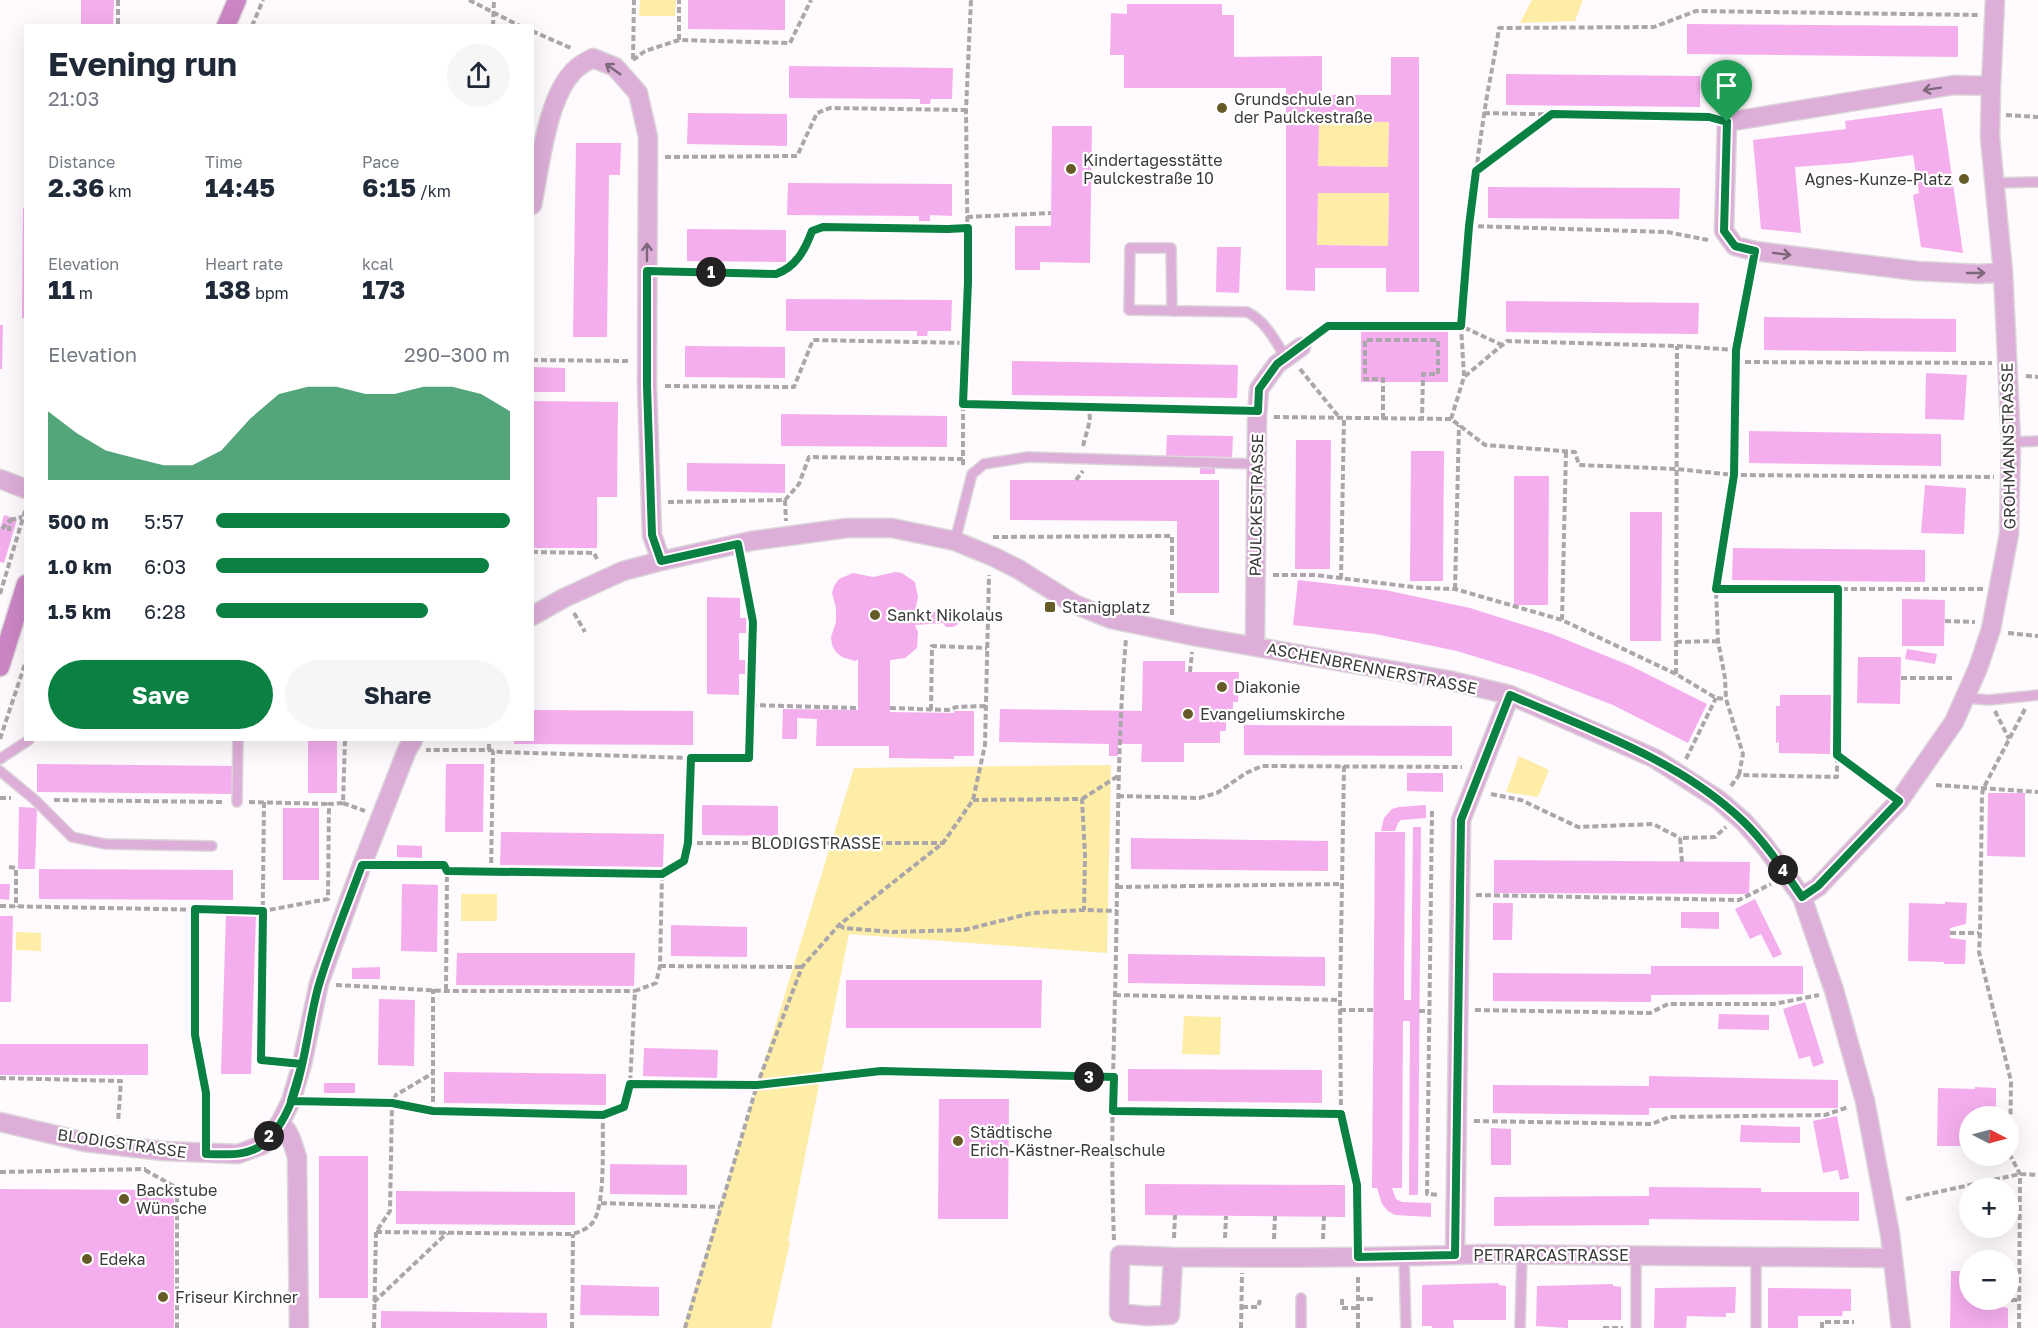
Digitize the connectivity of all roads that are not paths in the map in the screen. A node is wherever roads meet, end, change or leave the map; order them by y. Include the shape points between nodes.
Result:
1 (237, 0) edge
2 (1994, 8) edge
3 (227, 24) edge
4 (1991, 86) junction
5 (2038, 182) edge
6 (1995, 183) junction
7 (534, 195) edge
8 (2003, 272) junction
9 (1172, 311) junction
10 (1292, 353) joint
11 (2038, 441) edge
12 (2011, 442) junction
13 (1257, 464) junction
14 (0, 479) edge
15 (24, 488) edge
16 (955, 541) junction
17 (661, 561) junction
18 (24, 590) edge
19 (534, 615) edge
20 (1255, 646) junction
21 (0, 667) edge
22 (1510, 695) junction
23 (2035, 695) edge
24 (1966, 698) junction
25 (27, 741) edge
26 (238, 741) edge
27 (410, 745) edge
28 (0, 759) edge
29 (0, 771) edge
30 (237, 802) road end
31 (212, 846) dead end
32 (1802, 897) junction
33 (0, 1122) edge
34 (280, 1123) junction
35 (1522, 1254) junction
36 (1455, 1255) junction
37 (1636, 1256) junction
38 (1173, 1257) junction
39 (1404, 1257) junction
40 (1756, 1257) junction
41 (1893, 1258) junction
42 (1301, 1298) dead end
43 (299, 1328) edge
44 (1301, 1328) edge
45 (1406, 1328) edge
46 (1520, 1328) edge
47 (1636, 1328) edge
48 (1756, 1328) edge
49 (1901, 1328) edge

1 - 3 main road
2 - 4 street, GROHMANNSTRASSE
4 - 6 street, GROHMANNSTRASSE via 1990,137
4 -> 8 street via 1954,85 1727,122 1724,231 1735,246 1755,251 1917,271
5 - 6 lane
6 - 8 street, GROHMANNSTRASSE
17 -> 7 street via 652,535 647,386 648,137 638,93 627,68 593,58 578,67 559,92 552,108
8 - 12 street, GROHMANNSTRASSE
9 - 9 lane via 1129,310 1130,248 1171,248
9 - 10 lane via 1247,312 1256,316
10 - 13 street, PAULCKESTRASSE via 1277,364 1259,389
11 - 12 lane
12 - 24 street, GROHMANNSTRASSE via 2009,534 1991,629
13 - 16 lane via 1028,457 984,464 972,474
13 - 20 street, PAULCKESTRASSE
14 - 15 street
16 - 17 street via 878,528 847,528 738,544
16 - 20 street via 1018,569 1094,613 1127,623
17 - 19 street via 622,571
18 - 21 main road
20 - 22 street, ASCHENBRENNERSTRASSE via 1448,680
22 - 32 street, ASCHENBRENNERSTRASSE via 1654,758 1719,800 1764,845
22 - 36 street via 1461,820
23 - 24 lane
24 - 32 street, GROHMANNSTRASSE via 1954,722 1899,801 1818,886
25 - 28 lane
26 - 30 lane
27 - 34 street, BLODIGSTRASSE via 319,983 302,1064
29 - 31 lane via 72,837 105,844
32 - 41 street, ASCHENBRENNERSTRASSE via 1834,990 1865,1101
33 - 34 street, BLODIGSTRASSE via 85,1142 206,1154 238,1154 262,1145
34 - 43 street via 297,1157
35 - 36 street, PETRARCASTRASSE
35 - 37 street, PETRARCASTRASSE
35 - 46 lane
36 - 39 street, PETRARCASTRASSE
37 - 40 street, PETRARCASTRASSE
37 - 47 lane
38 - 38 street, PETRARCASTRASSE via 1170,1315 1119,1313 1120,1255
38 - 39 street, PETRARCASTRASSE
39 - 45 lane
40 - 41 street, PETRARCASTRASSE
40 - 48 lane
41 - 49 street, ASCHENBRENNERSTRASSE
42 - 44 lane

